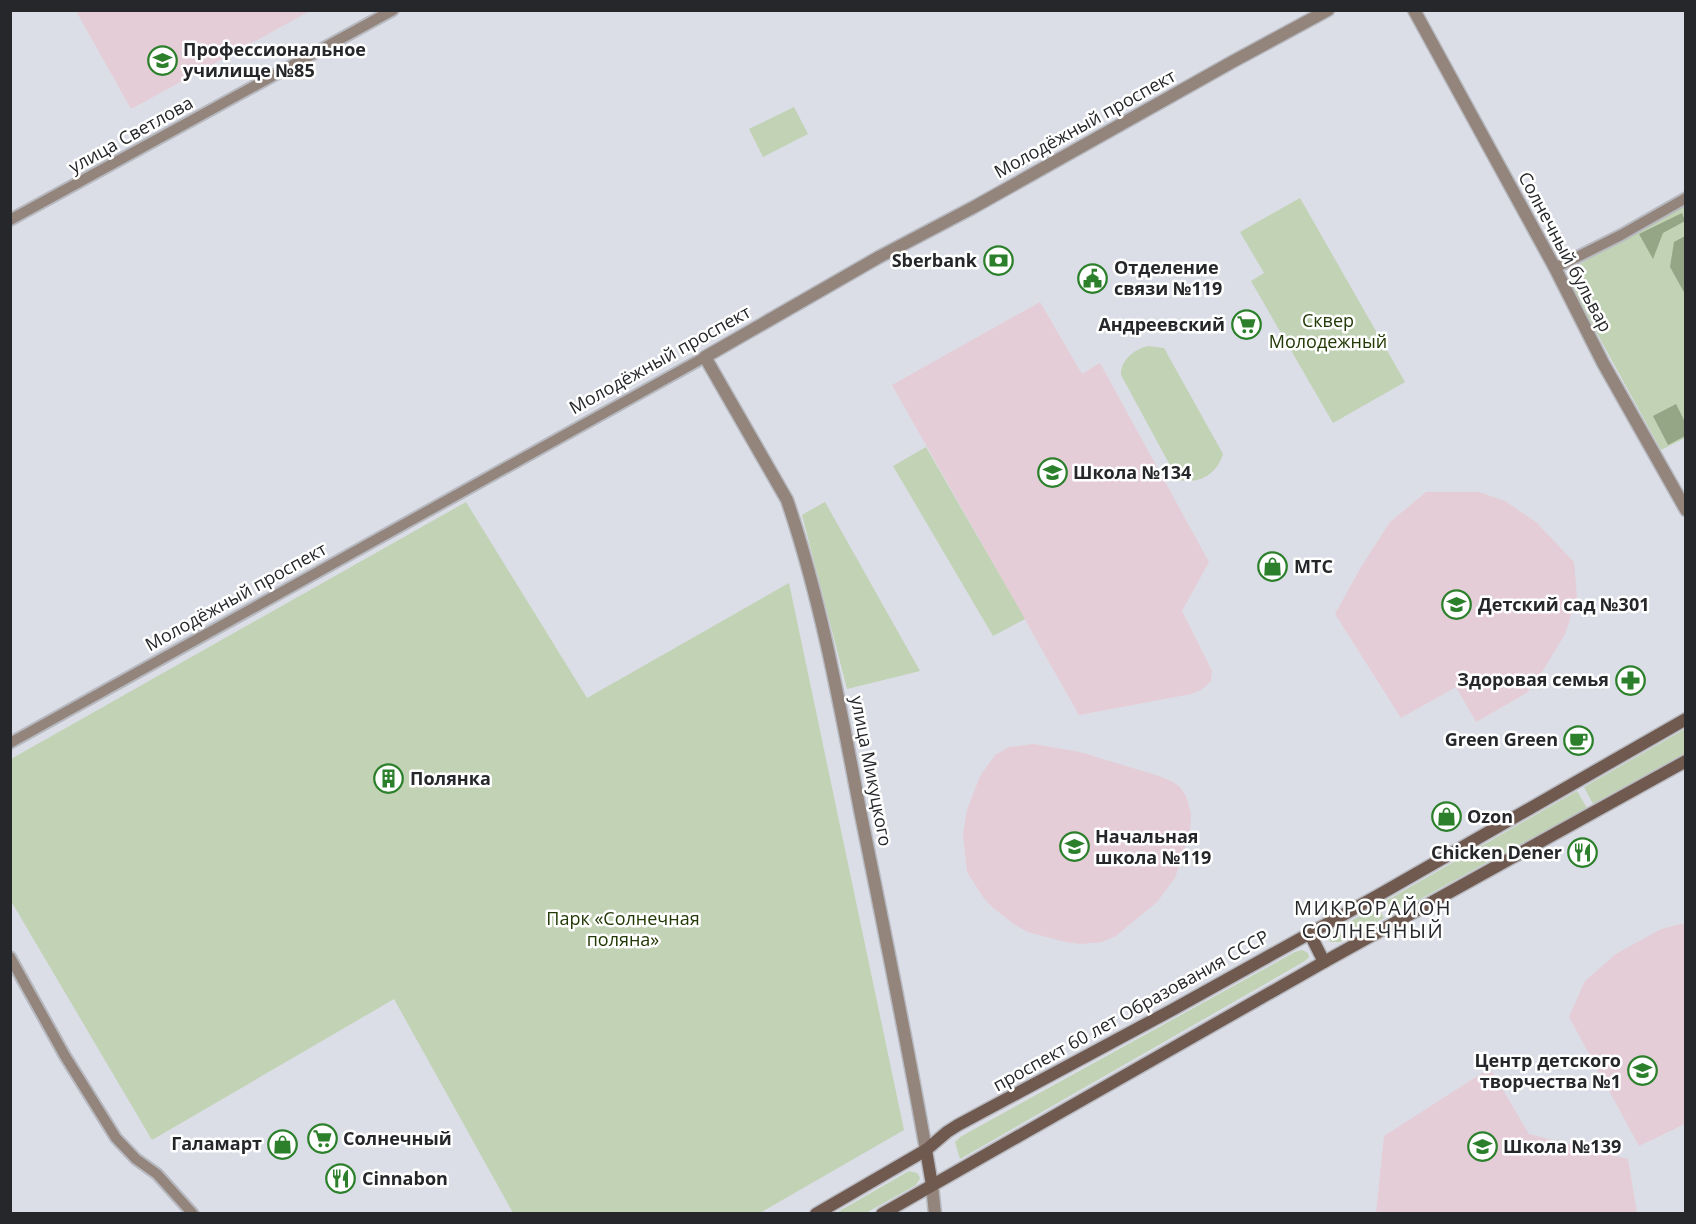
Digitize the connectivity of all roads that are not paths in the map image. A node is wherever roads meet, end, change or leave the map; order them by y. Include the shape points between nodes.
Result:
1 (393, 10) edge
2 (1328, 10) edge
3 (1414, 10) edge
4 (1686, 198) edge
5 (10, 220) edge
6 (1555, 268) junction
7 (705, 357) junction
8 (1686, 510) edge
9 (1686, 719) edge
10 (10, 743) edge
11 (1686, 761) edge
12 (1310, 934) junction
13 (10, 957) edge
14 (1324, 962) junction
15 (926, 1150) junction
16 (932, 1185) junction
17 (193, 1214) edge
18 (816, 1214) edge
19 (882, 1214) edge
20 (935, 1214) edge

1 - 5 street, улица Светлова
2 - 7 street, Молодёжный проспект
3 - 6 street, Солнечный бульвар
4 - 6 street
6 - 8 street, Солнечный бульвар via 1603,363
7 - 10 street, Молодёжный проспект
7 - 15 street, улица Микуцкого via 787,500 793,518 839,702
9 - 12 main road, проспект 60 лет Образования СССР
11 - 14 main road
12 - 14 main road
12 - 15 main road, проспект 60 лет Образования СССР via 958,1125
13 - 17 street via 116,1138 157,1174
14 - 16 main road
15 - 16 main road, улица Микуцкого
15 - 18 main road, проспект 60 лет Образования СССР
16 - 19 main road
16 - 20 street, улица Микуцкого

